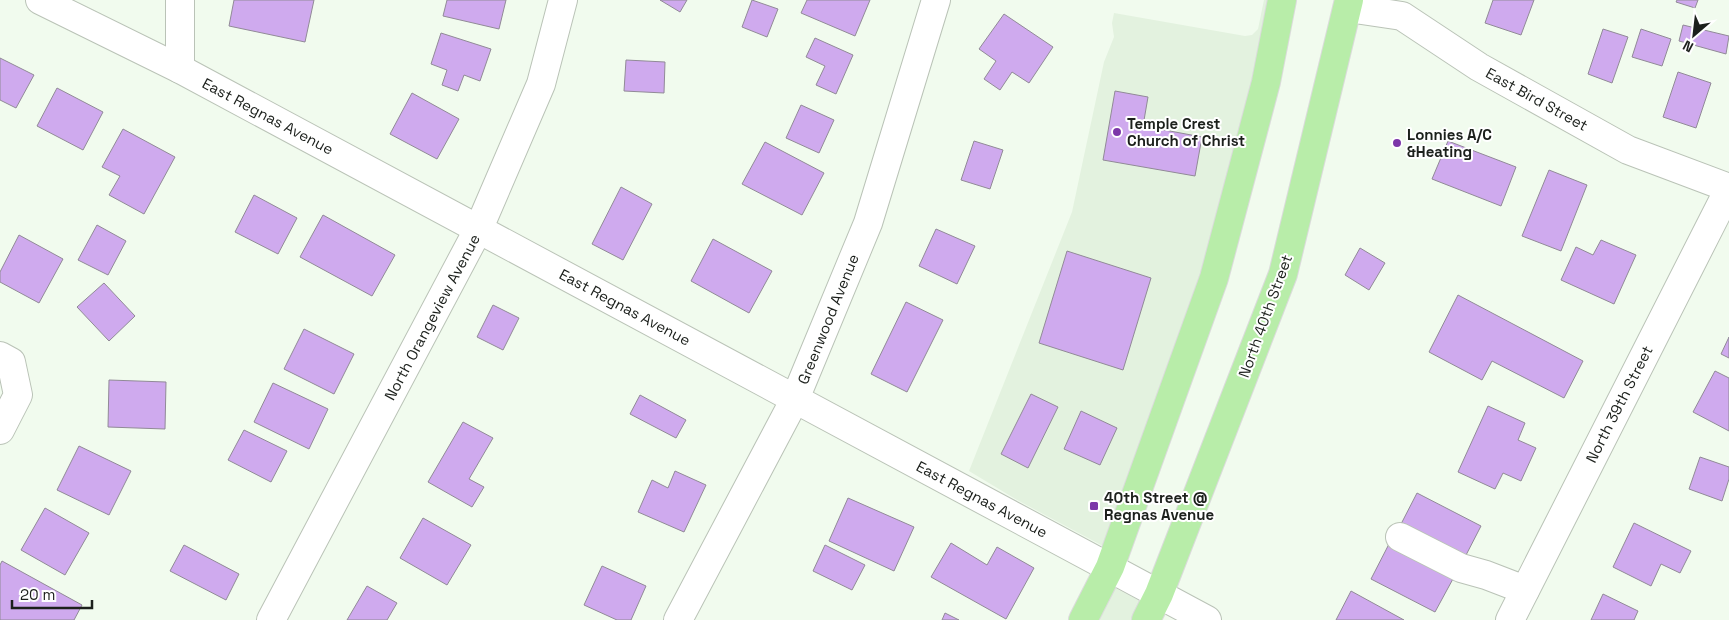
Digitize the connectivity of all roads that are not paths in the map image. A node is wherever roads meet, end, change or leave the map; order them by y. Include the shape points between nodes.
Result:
1 (40, 0) edge
2 (180, 0) edge
3 (563, 0) edge
4 (936, 0) edge
5 (1282, 0) edge
6 (1349, 4) edge
7 (1406, 8) edge
8 (180, 69) junction
9 (1729, 188) edge
10 (479, 228) junction
11 (0, 356) edge
12 (795, 399) junction
13 (0, 430) edge
14 (1400, 537) dead end
15 (1110, 567) junction
16 (1525, 590) junction
17 (1159, 594) junction
18 (271, 620) edge
19 (678, 620) edge
20 (1083, 620) edge
21 (1146, 620) edge
22 (1208, 620) edge
23 (1510, 620) edge

1 - 8 street, East Regnas Avenue
2 - 8 street
3 - 10 street, North Orangeview Avenue via 541,84
4 - 12 street, Greenwood Avenue via 868,223
5 - 15 main road via 1266,82 1212,284
6 - 7 street, East Bird Street
6 - 17 main road, North 40th Street via 1283,274
7 - 9 street, East Bird Street via 1479,67 1628,150
8 - 10 street, East Regnas Avenue
9 - 16 street, North 39th Street
10 - 12 street, East Regnas Avenue
10 - 18 street, North Orangeview Avenue
11 - 13 street via 11,362 18,395
12 - 15 street, East Regnas Avenue
12 - 19 street, Greenwood Avenue
14 - 16 street via 1461,568
15 - 17 street, East Regnas Avenue
15 - 20 main road
16 - 23 street, North 39th Street
17 - 21 main road, North 40th Street
17 - 22 street, East Regnas Avenue

